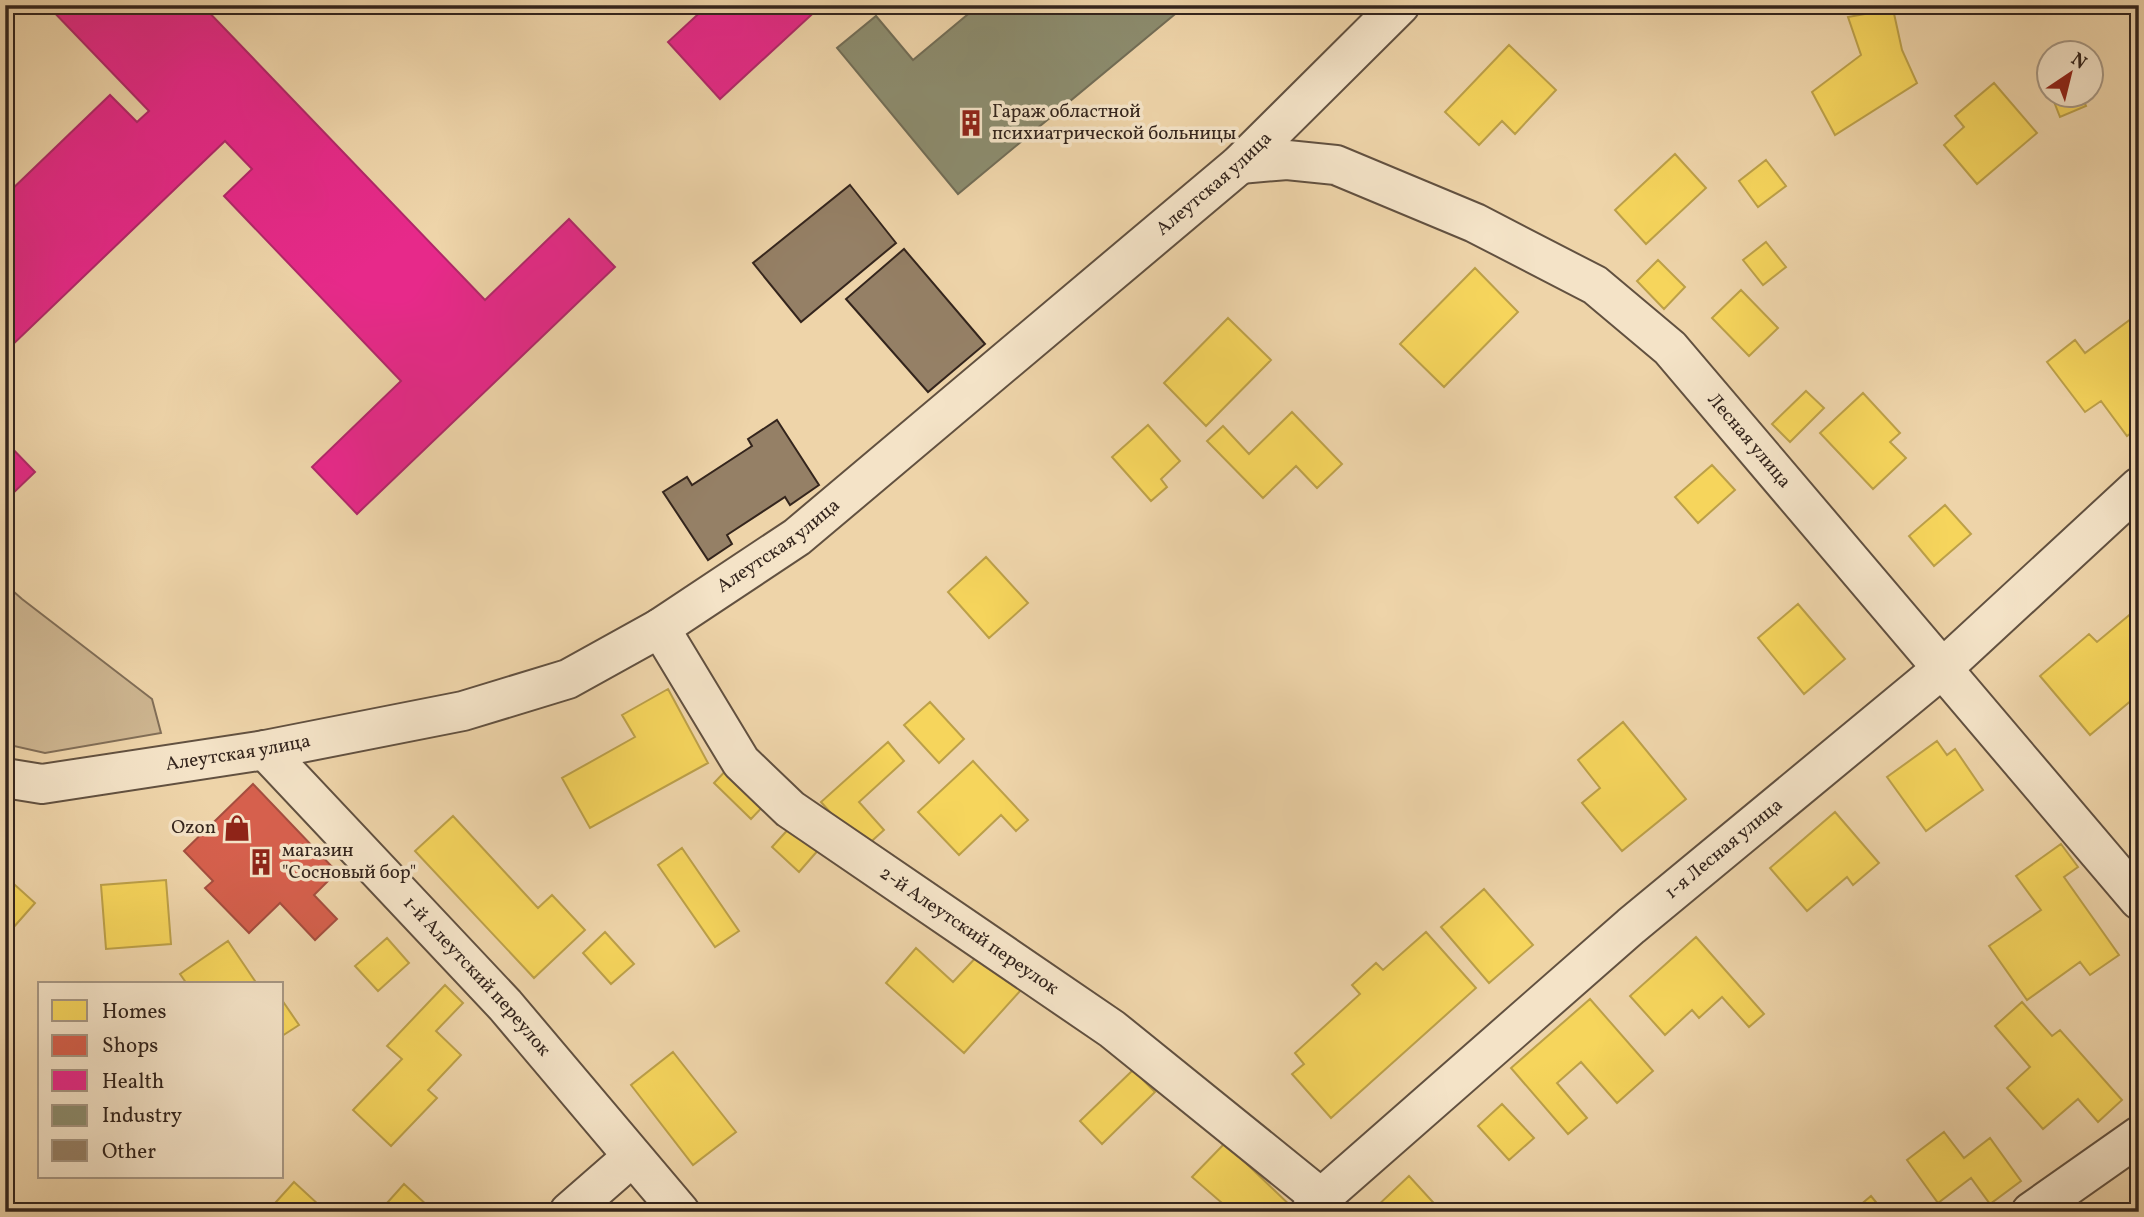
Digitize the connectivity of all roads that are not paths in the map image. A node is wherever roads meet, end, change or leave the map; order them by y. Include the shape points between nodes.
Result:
1 (1400, 5) edge
2 (1240, 164) junction
3 (2139, 487) edge
4 (660, 628) junction
5 (1943, 668) junction
6 (265, 750) junction
7 (5, 778) edge
8 (2139, 900) edge
9 (2139, 1136) edge
10 (632, 1157) junction
11 (1315, 1205) edge
12 (569, 1212) edge
13 (680, 1212) edge
14 (2031, 1212) edge

1 - 2 street, Алеутская улица
2 - 4 street, Алеутская улица via 797,537
2 - 5 street, Лесная улица via 1287,160 1336,165 1475,223 1595,285 1670,348
3 - 5 street, 1-я Лесная улица
4 - 6 street, Алеутская улица via 568,679 463,711
4 - 11 street, 2-й Алеутский переулок via 741,762 790,809 1112,1029
5 - 8 street, Лесная улица
5 - 11 street, 1-я Лесная улица via 1632,926
6 - 7 street, Алеутская улица via 42,784
6 - 10 street, 1-й Алеутский переулок via 505,1005
9 - 14 street
10 - 12 street
10 - 13 street, 1-й Алеутский переулок

